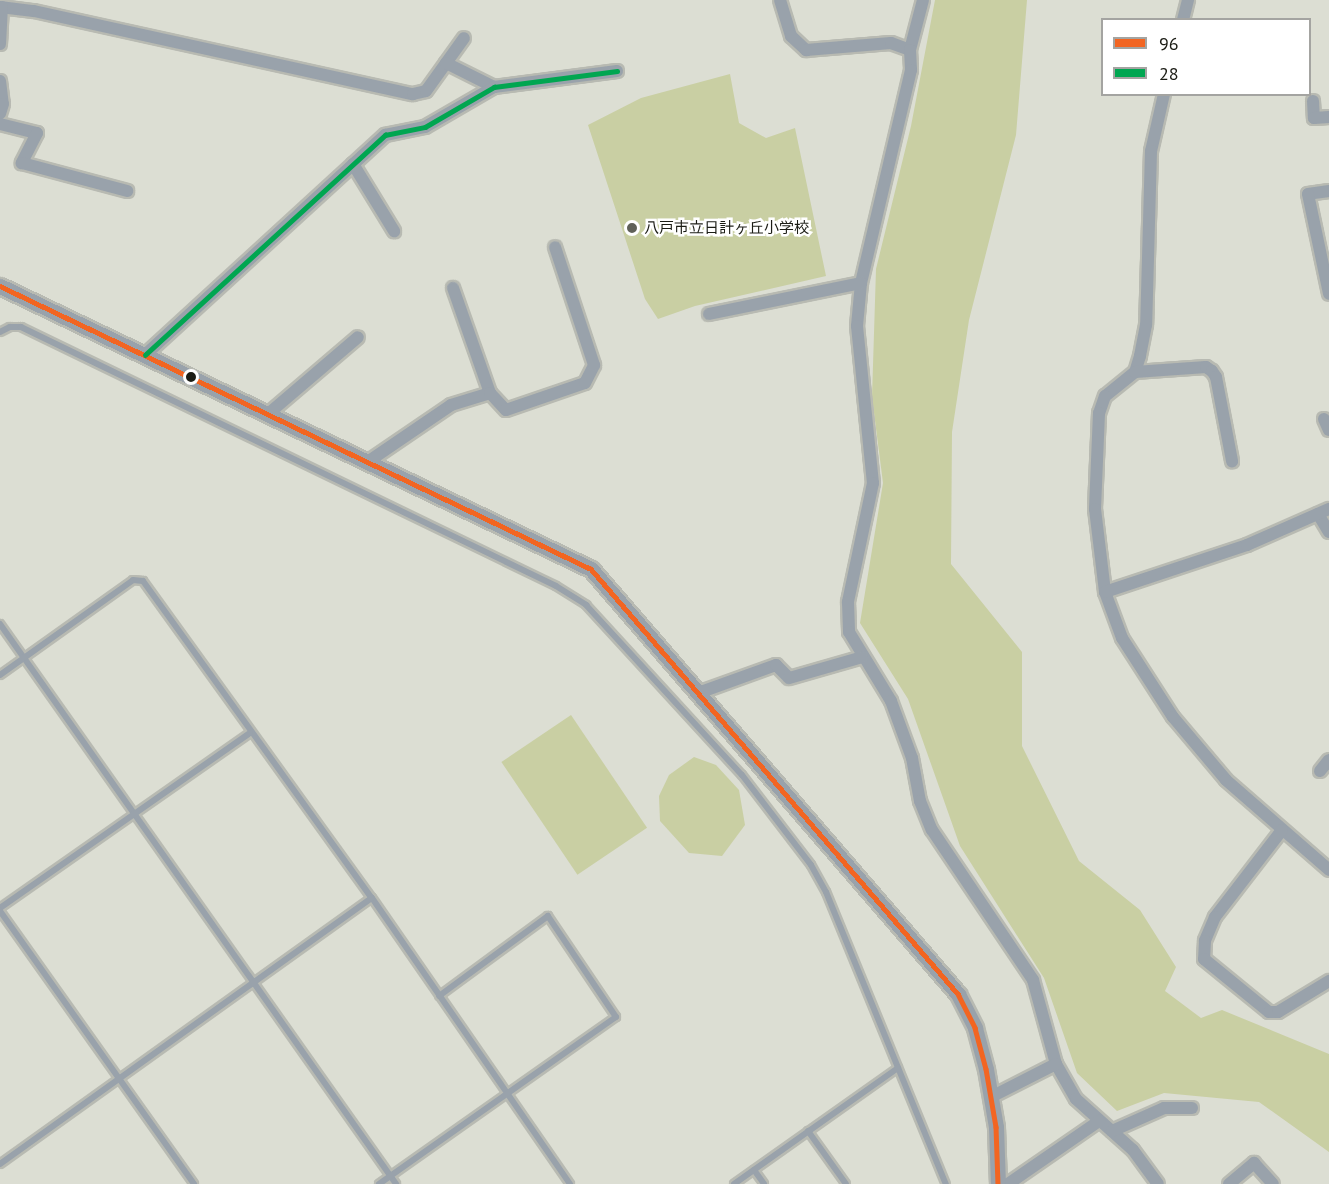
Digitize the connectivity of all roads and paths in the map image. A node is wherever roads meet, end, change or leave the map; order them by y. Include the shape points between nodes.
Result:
1 (780, 0) edge
2 (923, 0) edge
3 (1188, 0) edge
4 (1, 7) edge
5 (1184, 18) edge
6 (464, 38) dead end
7 (0, 44) edge
8 (910, 50) junction
9 (446, 63) junction
10 (617, 71) dead end
11 (0, 81) edge
12 (494, 87) junction
13 (1164, 96) edge
14 (1313, 101) dead end
15 (0, 114) edge
16 (1329, 117) edge
17 (0, 124) edge
18 (353, 164) junction
19 (127, 191) dead end
20 (1329, 191) edge
21 (394, 231) dead end
22 (555, 247) dead end
23 (861, 283) junction
24 (0, 286) edge
25 (453, 288) dead end
26 (1329, 294) edge
27 (709, 314) dead end
28 (0, 332) edge
29 (358, 337) dead end
30 (145, 355) junction
31 (1134, 372) junction
32 (490, 393) junction
33 (268, 414) junction
34 (369, 461) junction
35 (1232, 461) dead end
36 (1324, 512) edge
37 (1329, 532) edge
38 (1105, 592) junction
39 (0, 624) edge
40 (862, 657) junction
41 (25, 658) junction
42 (0, 675) edge
43 (701, 693) junction
44 (249, 733) junction
45 (1329, 760) edge
46 (1320, 771) dead end
47 (136, 814) junction
48 (1282, 830) junction
49 (1329, 870) edge
50 (372, 898) junction
51 (0, 910) edge
52 (1329, 981) edge
53 (253, 983) junction
54 (439, 996) junction
55 (1056, 1064) junction
56 (898, 1068) junction
57 (119, 1078) junction
58 (507, 1095) junction
59 (992, 1097) junction
60 (1192, 1108) dead end
61 (1099, 1121) junction
62 (808, 1131) junction
63 (1112, 1131) junction
64 (0, 1164) edge
65 (754, 1170) junction
66 (390, 1176) junction
67 (1153, 1182) edge
68 (194, 1184) edge
69 (379, 1184) edge
70 (396, 1184) edge
71 (570, 1184) edge
72 (734, 1184) edge
73 (764, 1184) edge
74 (846, 1184) edge
75 (946, 1184) edge
76 (998, 1184) edge
77 (1008, 1184) edge
78 (1229, 1184) edge
79 (1273, 1184) edge

1 - 8 street via 791,36 806,50 891,43
2 - 8 street
3 - 5 street
4 - 7 street
4 - 9 street via 413,94 426,91
6 - 9 street
8 - 23 street via 912,70
9 - 12 street
10 - 12 street
11 - 15 street
12 - 18 street via 426,127 385,135
13 - 31 street via 1151,151 1146,325
14 - 16 street via 1314,118
17 - 19 street via 37,133 22,163
18 - 21 street
18 - 30 street
20 - 26 street via 1308,194
22 - 32 street via 594,365 585,383 506,410
23 - 27 street
23 - 40 street via 857,326 873,483 846,616 849,632
24 - 30 street
25 - 32 street
28 - 56 lane via 21,327 546,581 586,605 742,775 811,865 826,892
29 - 33 street
30 - 33 street
31 - 35 street via 1206,367 1212,370
31 - 38 street via 1105,396 1099,413 1095,508
32 - 34 street via 431,416
33 - 34 street
34 - 43 street via 591,569
36 - 37 street
36 - 38 street via 1247,545
38 - 48 street via 1122,638 1168,709 1226,780
39 - 41 lane
40 - 43 street via 789,678 776,664
40 - 55 street via 891,701 932,830 1033,980
41 - 42 lane
41 - 44 lane via 132,580 143,581
41 - 47 lane
43 - 59 street via 958,994 975,1028
44 - 47 lane
44 - 50 lane
45 - 46 street
47 - 51 lane
47 - 53 lane
48 - 49 street
48 - 52 street via 1215,917 1205,941 1204,959 1269,1012 1278,1012
50 - 53 lane
50 - 54 lane
51 - 57 lane
53 - 57 lane
53 - 66 lane
54 - 58 lane
54 - 58 lane via 548,916 615,1017
55 - 59 street
55 - 61 street via 1076,1099
56 - 62 lane
56 - 75 lane
57 - 64 lane
57 - 68 lane
58 - 66 lane
58 - 71 lane
59 - 76 street
60 - 63 street via 1164,1108
61 - 63 street
61 - 77 street
62 - 65 lane
62 - 74 lane
63 - 67 street via 1133,1150
65 - 72 lane
65 - 73 lane
66 - 69 lane
66 - 70 lane
78 - 79 street via 1254,1163

